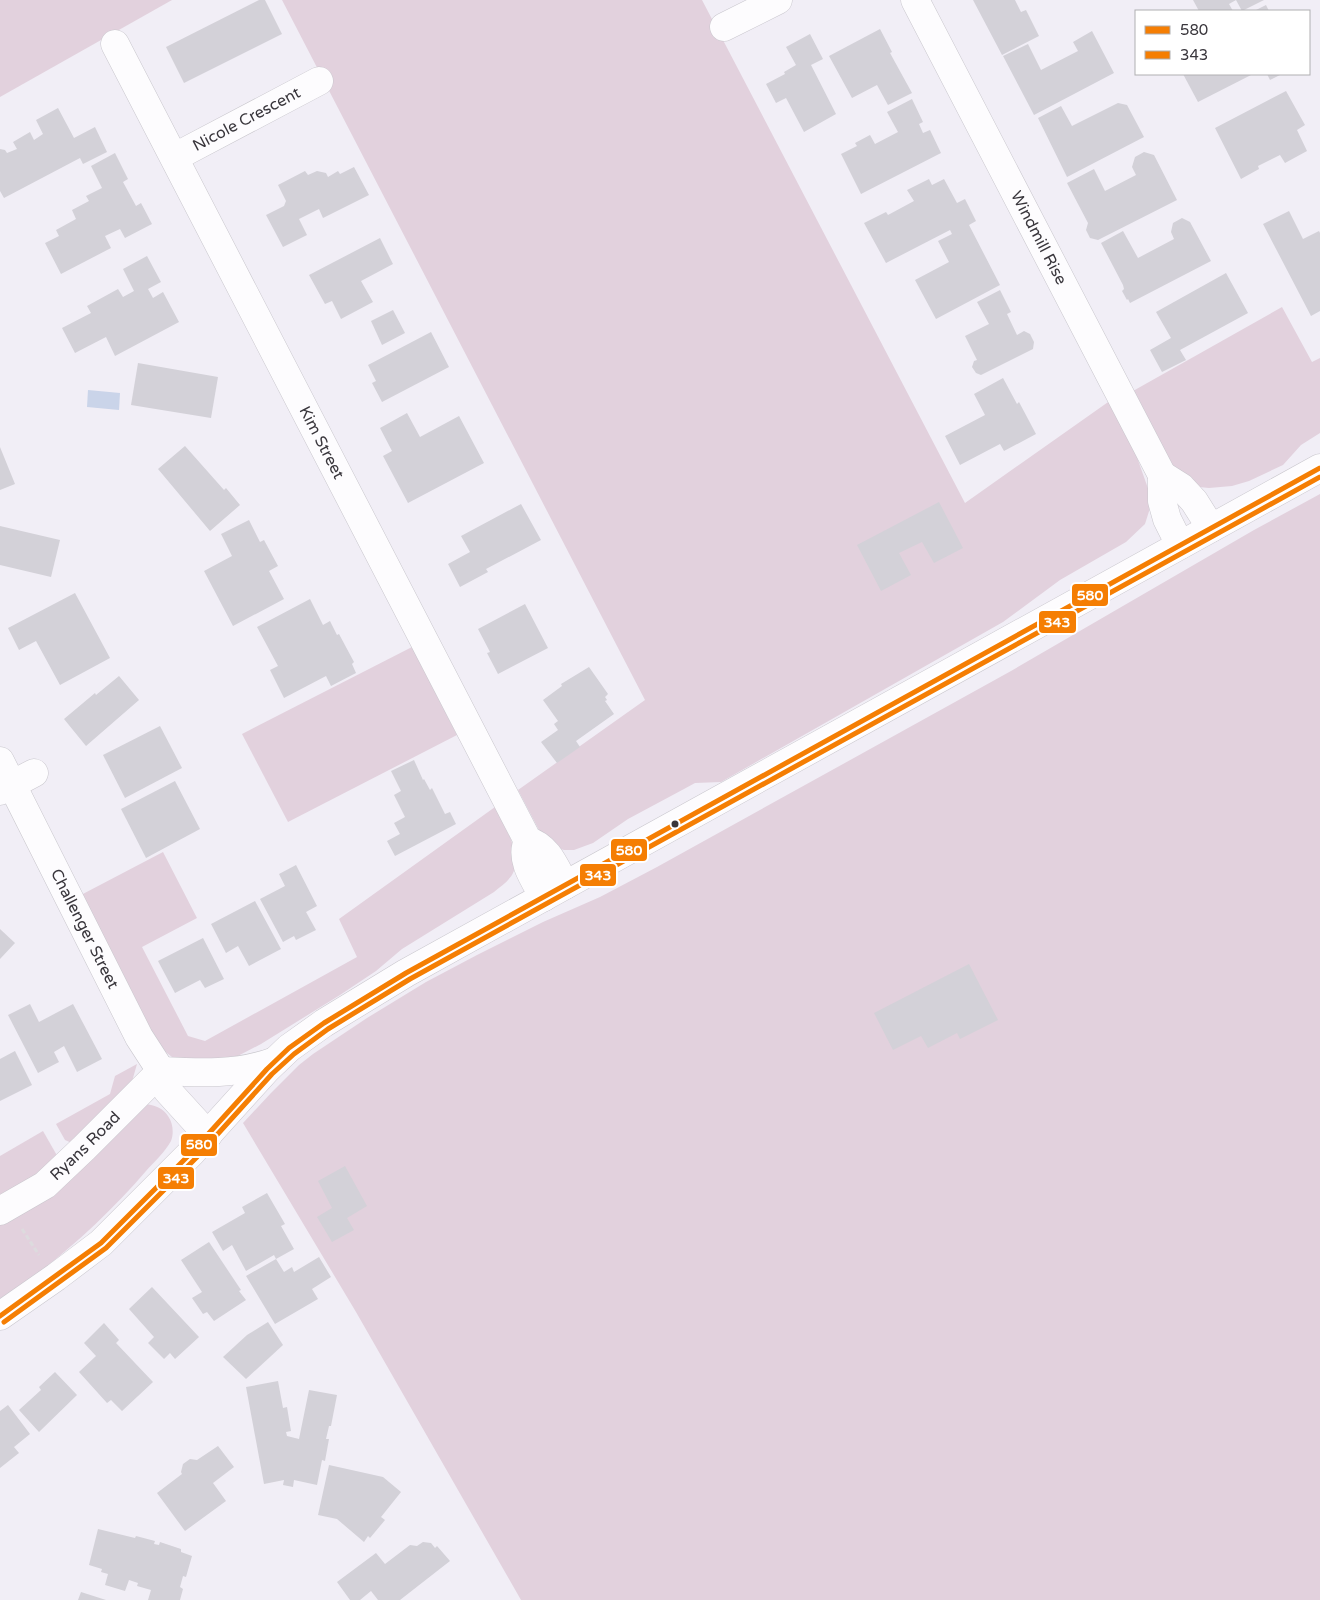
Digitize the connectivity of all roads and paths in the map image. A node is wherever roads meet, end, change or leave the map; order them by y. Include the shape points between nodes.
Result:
1 (778, 0) edge
2 (915, 0) edge
3 (724, 27) dead end
4 (115, 44) dead end
5 (319, 81) dead end
6 (174, 157) junction
7 (1320, 468) edge
8 (1162, 475) junction
9 (1211, 528) junction
10 (1180, 545) junction
11 (11, 777) edge
12 (555, 891) junction
13 (275, 1061) junction
14 (161, 1071) junction
15 (215, 1128) junction
16 (4, 1209) edge
17 (56, 1277) junction
18 (0, 1316) edge

1 - 3 street
2 - 8 street, Windmill Rise
4 - 6 street, Kim Street
5 - 6 street, Nicole Crescent
6 - 12 street, Kim Street via 528,841 525,854 530,872
7 - 9 street
8 - 9 street via 1182,487
8 - 10 street, Windmill Rise via 1162,501
9 - 10 street
10 - 12 street
11 - 14 street, Challenger Street via 139,1037
12 - 13 street via 344,1010
13 - 14 street via 230,1072
13 - 15 street
14 - 15 street, Challenger Street via 167,1090
14 - 16 street, Ryans Road via 45,1185
15 - 17 street via 107,1238
16 - 17 path
17 - 18 street

